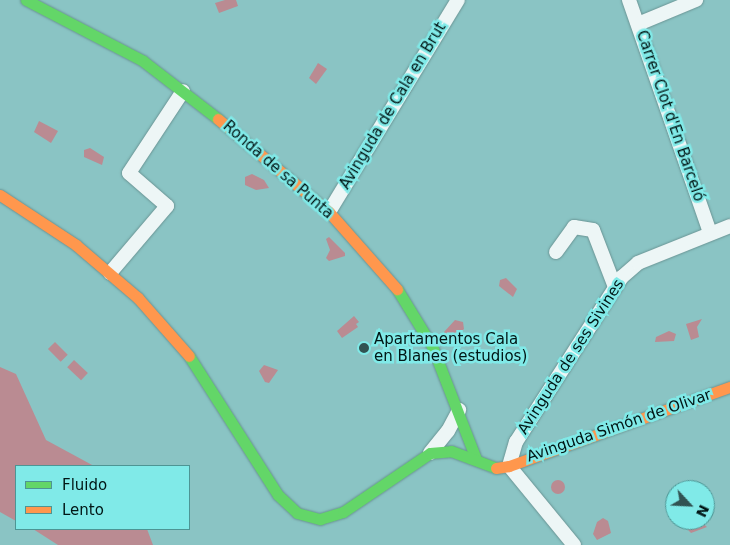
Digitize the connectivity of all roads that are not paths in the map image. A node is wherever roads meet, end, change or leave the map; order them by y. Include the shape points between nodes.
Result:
1 (26, 0) edge
2 (458, 0) edge
3 (629, 0) edge
4 (696, 0) edge
5 (638, 24) junction
6 (183, 90) junction
7 (0, 195) edge
8 (329, 212) junction
9 (730, 226) edge
10 (710, 233) junction
11 (556, 252) dead end
12 (110, 273) junction
13 (614, 287) junction
14 (730, 387) edge
15 (458, 410) junction
16 (430, 453) junction
17 (476, 459) junction
18 (509, 466) junction
19 (574, 545) edge

1 - 6 street, Ronda de sa Punta via 131,54
2 - 8 street, Avinguda de Cala en Brut
3 - 5 street, Carrer Clot d'En Barceló
4 - 5 street
5 - 10 street, Carrer Clot d'En Barceló
6 - 8 street, Ronda de sa Punta via 254,146
6 - 12 street via 129,172 167,206
7 - 12 street via 76,245
8 - 15 street, Ronda de sa Punta via 400,293 432,346
9 - 10 street, Avinguda de ses Sivines
10 - 13 street, Avinguda de ses Sivines via 638,263
11 - 13 street via 574,227 593,230
12 - 16 street via 138,298 195,363 273,488 297,513 320,519 343,512
13 - 18 street, Avinguda de ses Sivines via 516,442
14 - 18 street, Avinguda Simón de Olivar
15 - 16 street via 448,431
15 - 17 street, Ronda de sa Punta
16 - 17 street via 451,450
17 - 18 street via 492,468
18 - 19 street

